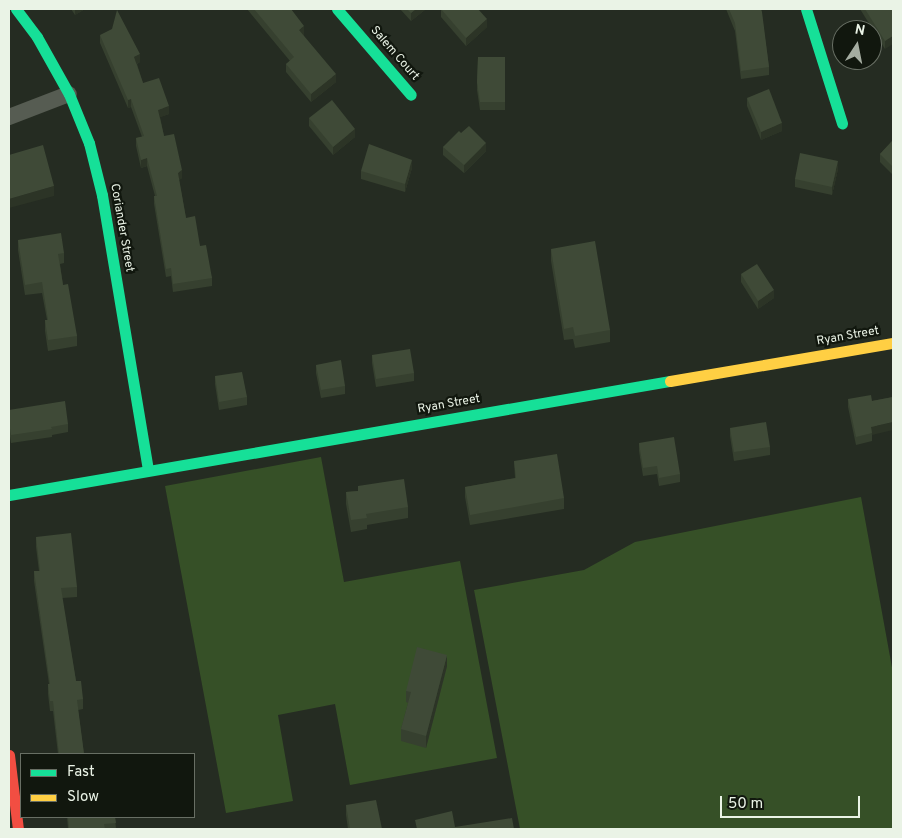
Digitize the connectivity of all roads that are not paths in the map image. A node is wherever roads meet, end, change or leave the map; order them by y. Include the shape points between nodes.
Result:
1 (16, 9) edge
2 (337, 9) edge
3 (806, 9) edge
4 (69, 94) junction
5 (412, 95) dead end
6 (9, 117) edge
7 (842, 123) dead end
8 (893, 343) edge
9 (148, 470) junction
10 (9, 495) edge
11 (9, 754) edge
12 (18, 829) edge

1 - 4 street, Coriander Street via 37,37
2 - 5 street, Salem Court
3 - 7 street
4 - 6 street
4 - 9 street, Coriander Street via 90,143 102,195
8 - 9 street, Ryan Street
9 - 10 street, Ryan Street
11 - 12 street

